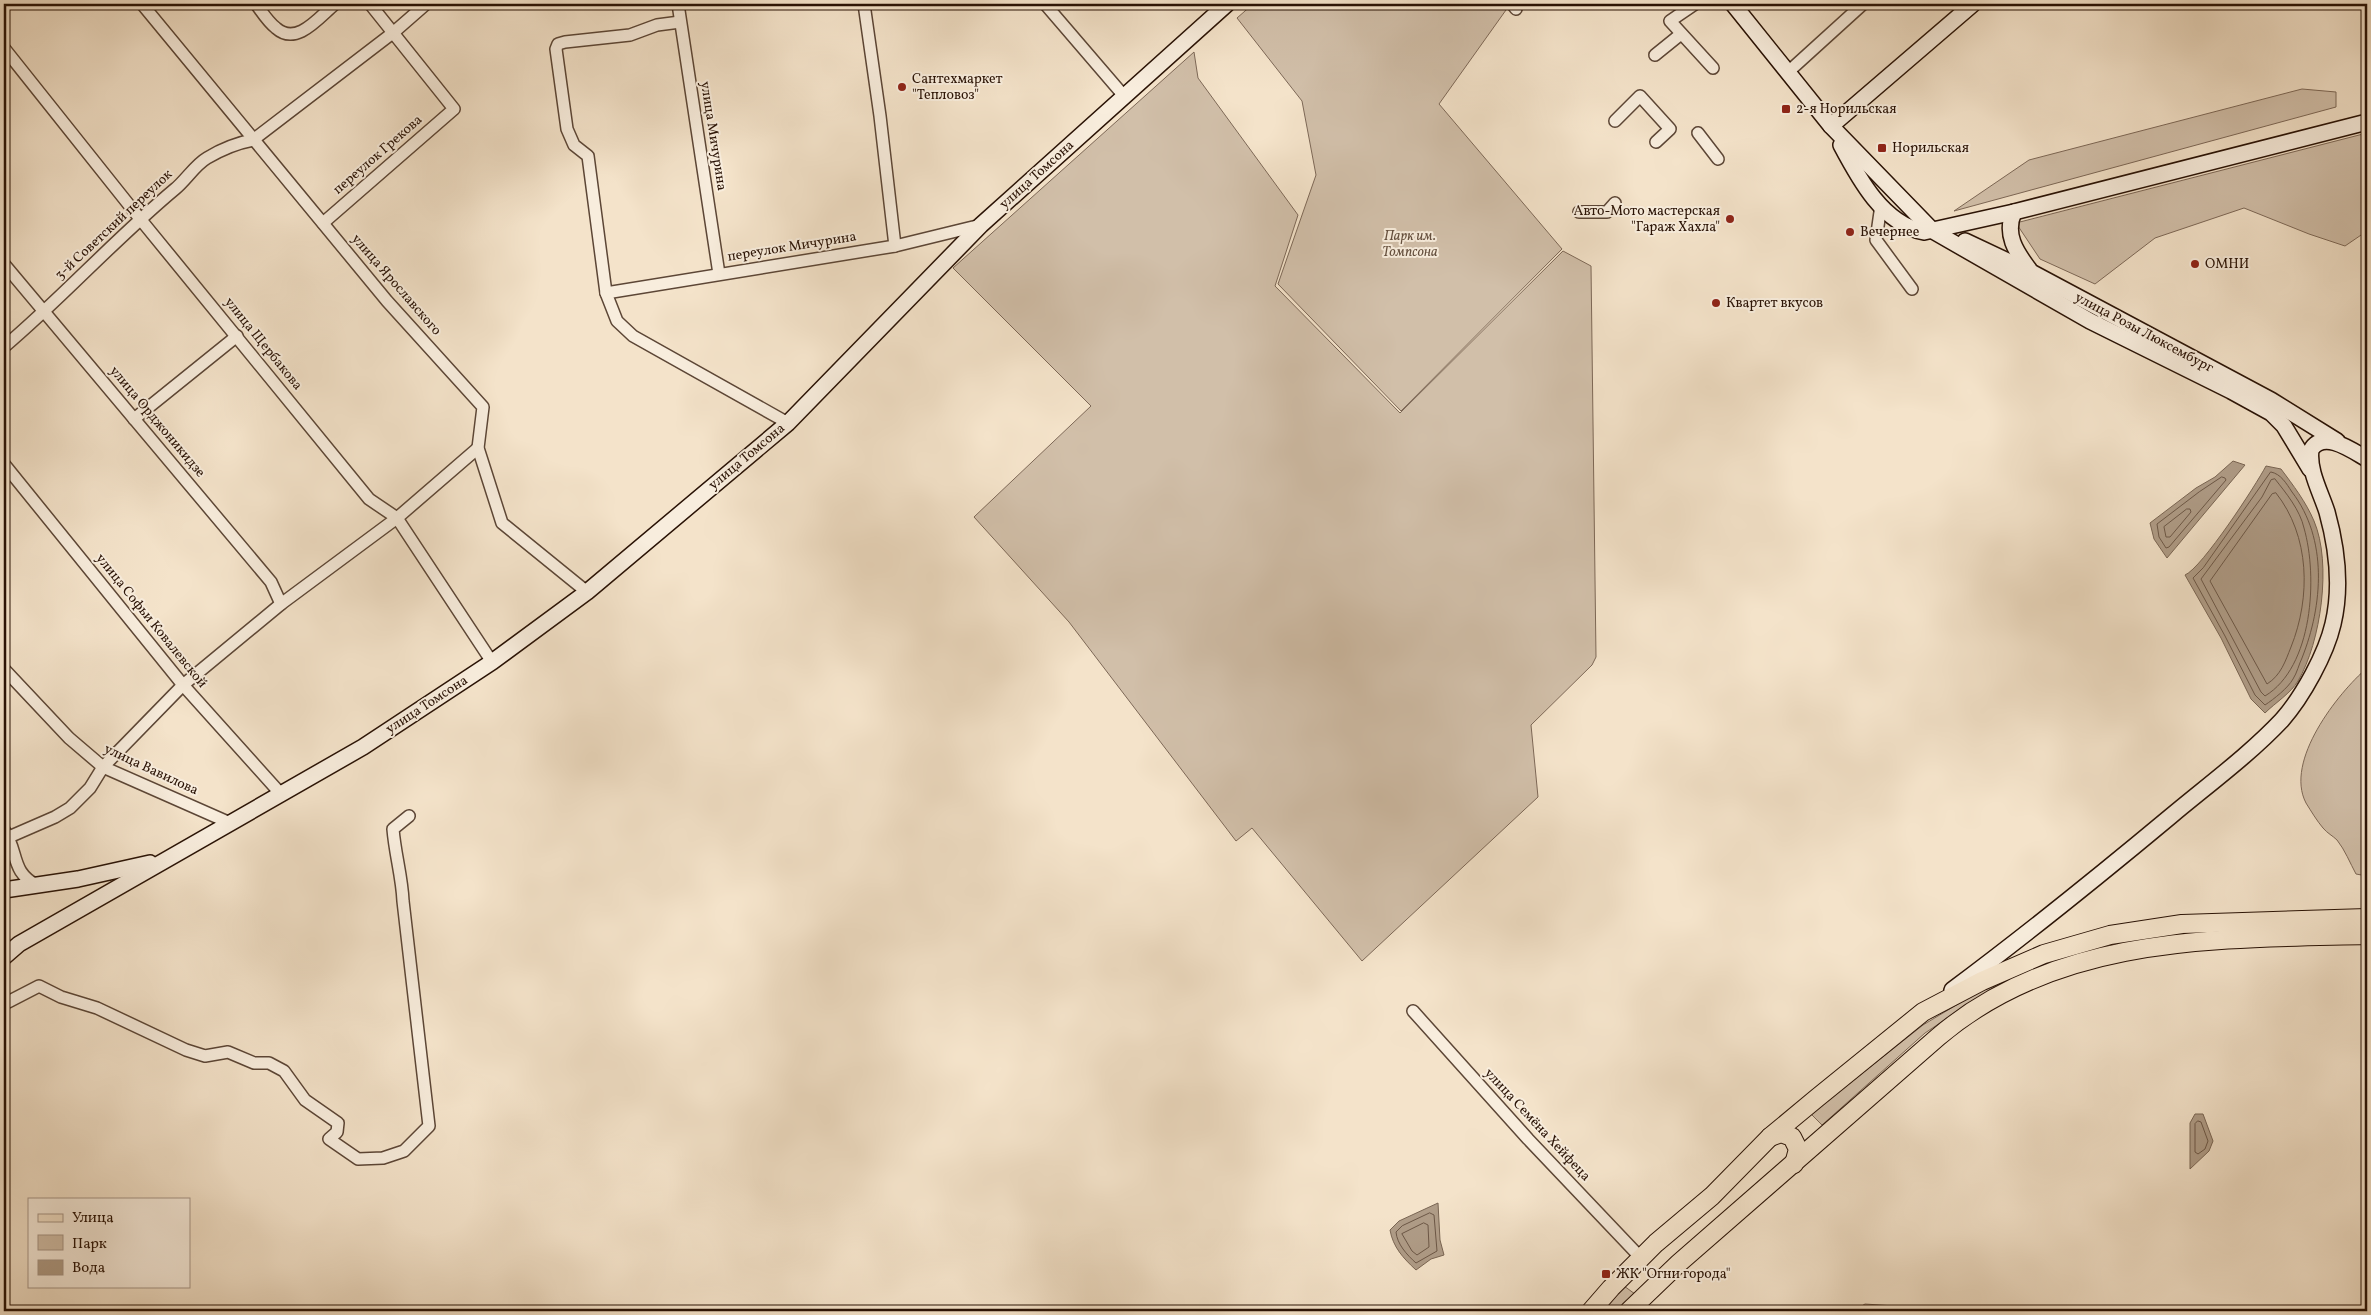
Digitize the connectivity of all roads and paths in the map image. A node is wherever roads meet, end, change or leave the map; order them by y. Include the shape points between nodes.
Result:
1 (142, 4) edge
2 (256, 4) edge
3 (335, 4) edge
4 (370, 4) edge
5 (426, 4) edge
6 (678, 4) edge
7 (864, 4) edge
8 (1044, 4) edge
9 (1227, 4) edge
10 (1696, 4) edge
11 (1733, 4) edge
12 (1863, 4) edge
13 (1973, 4) edge
14 (680, 22) junction
15 (394, 32) junction
16 (1681, 34) junction
17 (4, 48) edge
18 (1655, 55) dead end
19 (1713, 68) dead end
20 (1787, 73) junction
21 (1124, 96) junction
22 (1615, 121) dead end
23 (2367, 122) edge
24 (1831, 126) junction
25 (1698, 133) dead end
26 (254, 140) junction
27 (1656, 142) dead end
28 (1718, 159) dead end
29 (1615, 203) dead end
30 (1881, 205) junction
31 (1579, 212) dead end
32 (2014, 212) junction
33 (141, 220) junction
34 (323, 224) junction
35 (981, 225) junction
36 (1933, 231) junction
37 (895, 246) junction
38 (4, 264) edge
39 (2033, 273) junction
40 (719, 274) junction
41 (1912, 289) dead end
42 (606, 293) junction
43 (45, 313) junction
44 (2093, 314) junction
45 (237, 336) junction
46 (4, 347) edge
47 (2234, 386) junction
48 (134, 419) junction
49 (788, 423) junction
50 (478, 448) junction
51 (2349, 449) junction
52 (2367, 459) edge
53 (4, 464) edge
54 (2318, 484) junction
55 (397, 518) junction
56 (587, 592) junction
57 (281, 604) junction
58 (492, 662) junction
59 (4, 669) edge
60 (183, 685) junction
61 (103, 767) junction
62 (280, 793) junction
63 (409, 816) dead end
64 (230, 823) junction
65 (5, 836) edge
66 (208, 837) junction
67 (38, 886) junction
68 (4, 890) edge
69 (2367, 918) edge
70 (2367, 935) edge
71 (4, 957) edge
72 (4, 998) edge
73 (1413, 1011) dead end
74 (1923, 1012) junction
75 (1770, 1138) junction
76 (1794, 1164) junction
77 (1656, 1243) junction
78 (1641, 1258) junction
79 (1679, 1263) junction
80 (1591, 1311) edge
81 (1629, 1311) edge

1 - 26 street, улица Ярославского
2 - 3 street via 277,30 291,34 305,31
4 - 15 street
5 - 15 street
6 - 14 street, улица Мичурина
7 - 37 street
8 - 21 street
9 - 21 main road, улица Томсона
10 - 16 street via 1670,21
11 - 20 main road, улица Розы Люксембург
12 - 20 street
13 - 24 main road
14 - 40 street, улица Мичурина
14 - 42 street via 657,25 630,35 565,42 558,44 556,49 566,129 574,145 588,156
15 - 26 street
15 - 34 street, переулок Грекова via 454,110
16 - 18 street
16 - 19 street
17 - 33 street, улица Щербакова
20 - 24 main road, улица Розы Люксембург
21 - 35 main road, улица Томсона
22 - 27 street via 1640,96 1670,129
23 - 32 main road
24 - 30 main road via 1862,184
24 - 36 main road, улица Розы Люксембург
25 - 28 street
26 - 33 street, 3-й Советский переулок via 235,144 206,158
26 - 34 street, улица Ярославского
29 - 31 street via 1607,212
30 - 36 main road via 1912,230
30 - 41 street via 1876,240
32 - 36 main road
32 - 39 main road via 2010,221 2013,244
33 - 43 street, 3-й Советский переулок
33 - 45 street, улица Щербакова
34 - 50 street, улица Ярославского via 387,301 483,407
35 - 37 street, переулок Мичурина
35 - 49 main road, улица Томсона
36 - 39 main road, улица Розы Люксембург via 1947,233
36 - 44 main road, улица Розы Люксембург
37 - 40 street, переулок Мичурина
38 - 43 street, улица Орджоникидзе
39 - 44 main road, улица Розы Люксембург
40 - 42 street, переулок Мичурина
42 - 49 street via 617,321 633,336
43 - 46 street, 3-й Советский переулок
43 - 48 street, улица Орджоникидзе
44 - 47 main road, улица Розы Люксембург
45 - 48 street
45 - 55 street, улица Щербакова via 369,499
47 - 51 main road, улица Розы Люксембург via 2271,400
47 - 54 main road, улица Розы Люксембург via 2277,418
48 - 57 street, улица Орджоникидзе via 271,582
49 - 56 main road, улица Томсона
50 - 55 street
50 - 56 street, улица Ярославского via 502,524
51 - 52 main road
51 - 54 main road via 2329,441 2314,446 2311,461
53 - 60 street, улица Софьи Ковалевской
54 - 74 main road via 2336,551 2338,584 2333,623 2322,654 2283,718 2230,767 2046,920
55 - 57 street
55 - 58 street, улица Щербакова
56 - 58 main road, улица Томсона
57 - 60 street
58 - 62 main road, улица Томсона via 363,747
59 - 61 street, улица Вавилова via 68,738
60 - 61 street
60 - 62 street, улица Софьи Ковалевской
61 - 64 street, улица Вавилова
61 - 65 street via 90,788 70,808
62 - 64 main road, улица Томсона
63 - 72 street via 393,829 402,881 429,1126 404,1151 383,1158 358,1159 337,1146 329,1139 337,1132 338,1123 305,1100 284,1071 269,1063 254,1063 228,1052 205,1056 186,1050 97,1008 60,997 39,986 8,1002
64 - 66 main road, улица Томсона
65 - 67 street via 19,872
66 - 67 main road via 137,867
66 - 71 main road via 20,944
67 - 68 main road
69 - 74 main road via 2182,924 2110,935 2044,954
70 - 76 main road via 2183,942 2112,954 2048,973 1994,998 1951,1026
73 - 78 street, улица Семёна Хейфеца
74 - 75 main road
75 - 76 main road via 1781,1133 1792,1137 1798,1149
75 - 77 main road via 1712,1196
76 - 79 main road
77 - 78 main road
77 - 79 main road via 1644,1263 1648,1273 1662,1274
78 - 80 main road
79 - 81 main road

